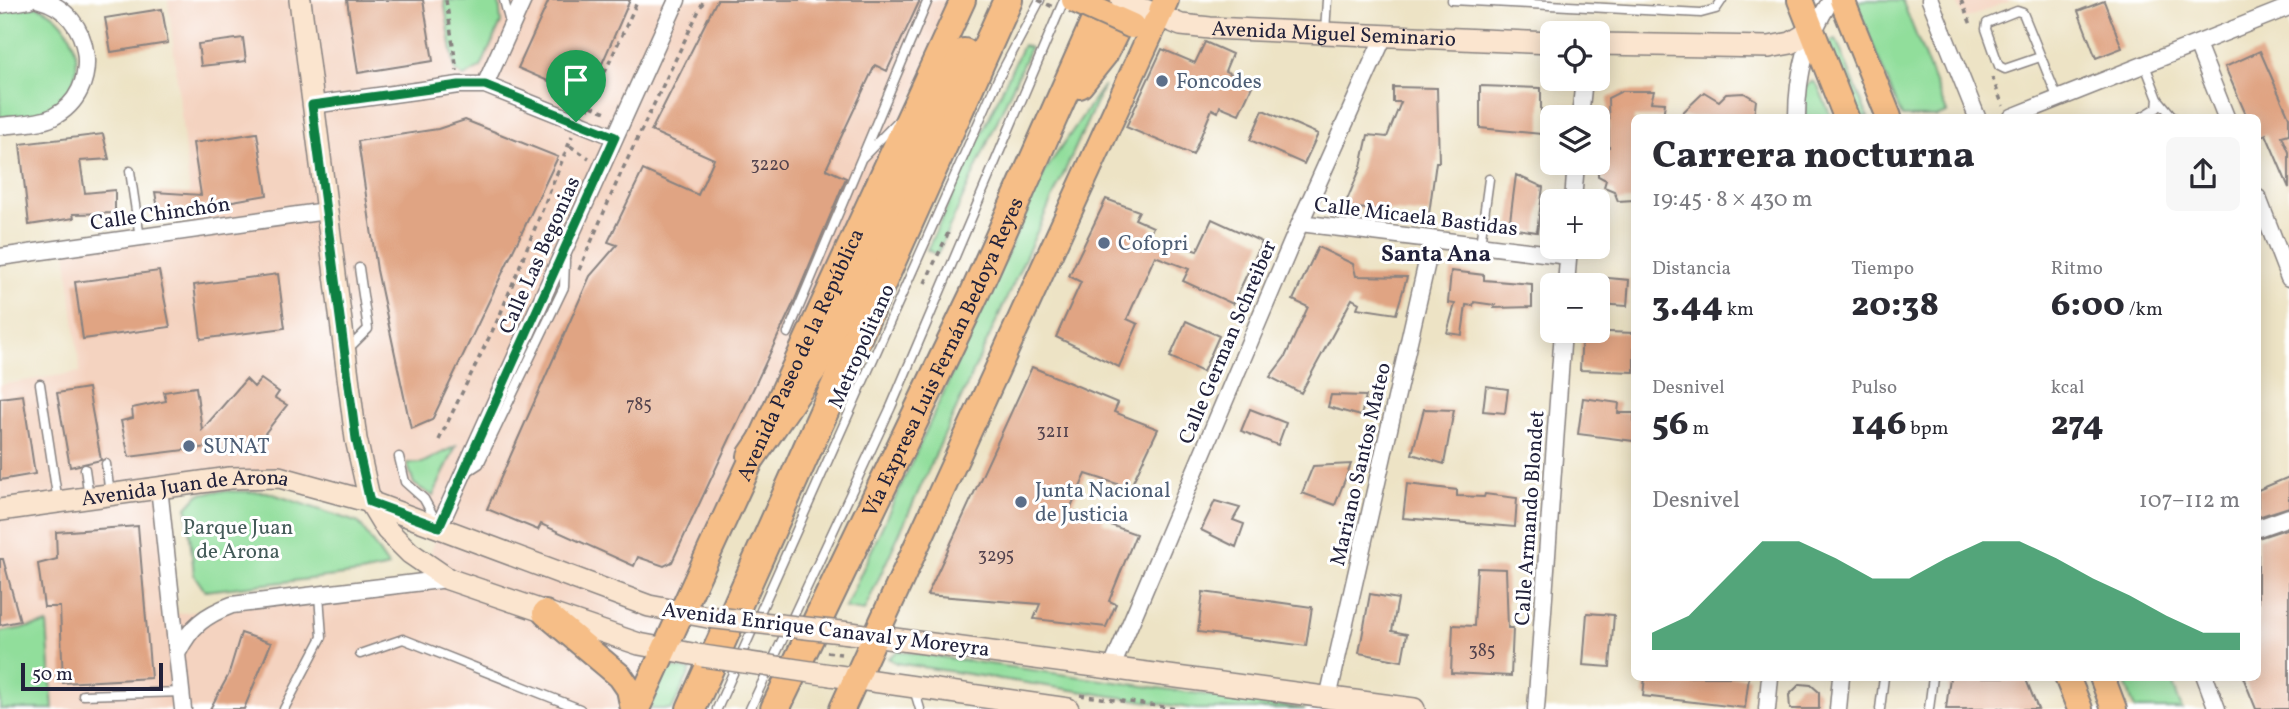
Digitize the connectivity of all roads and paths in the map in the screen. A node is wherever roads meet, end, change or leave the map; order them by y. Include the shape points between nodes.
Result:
1 (29, 0) edge
2 (40, 0) edge
3 (300, 0) edge
4 (446, 0) edge
5 (504, 0) edge
6 (523, 0) edge
7 (638, 0) edge
8 (677, 0) edge
9 (704, 0) edge
10 (928, 0) edge
11 (963, 0) edge
12 (989, 0) edge
13 (1008, 0) edge
14 (1040, 0) edge
15 (1064, 0) edge
16 (1074, 0) edge
17 (1105, 0) edge
18 (1327, 0) edge
19 (1451, 0) edge
20 (1722, 0) edge
21 (1800, 0) edge
22 (1831, 0) edge
23 (1842, 0) edge
24 (1930, 0) edge
25 (1503, 2) edge
26 (0, 5) edge
27 (2289, 7) edge
28 (1141, 8) edge
29 (511, 26) junction
30 (1811, 30) junction
31 (1325, 33) junction
32 (1384, 36) junction
33 (1540, 42) edge
34 (1610, 44) edge
35 (2197, 44) junction
36 (2040, 57) junction
37 (2145, 65) junction
38 (459, 85) junction
39 (485, 85) junction
40 (2058, 99) junction
41 (2158, 99) junction
42 (312, 105) junction
43 (1056, 114) junction
44 (1797, 114) edge
45 (1845, 114) edge
46 (1888, 114) edge
47 (1976, 114) edge
48 (2020, 114) edge
49 (2151, 114) edge
50 (2170, 114) edge
51 (2225, 114) edge
52 (909, 115) junction
53 (576, 122) junction
54 (0, 126) edge
55 (615, 137) junction
56 (860, 160) junction
57 (130, 171) dead end
58 (1489, 179) dead end
59 (2261, 206) edge
60 (326, 211) junction
61 (1300, 223) junction
62 (140, 238) junction
63 (1432, 240) junction
64 (1480, 245) junction
65 (1540, 249) edge
66 (0, 257) edge
67 (359, 268) dead end
68 (577, 274) dead end
69 (2289, 278) edge
70 (788, 333) dead end
71 (1562, 343) edge
72 (343, 353) junction
73 (40, 384) dead end
74 (439, 440) dead end
75 (752, 456) junction
76 (399, 457) dead end
77 (106, 464) dead end
78 (85, 469) dead end
79 (159, 487) junction
80 (100, 496) junction
81 (58, 502) junction
82 (370, 502) junction
83 (0, 510) edge
84 (2289, 517) edge
85 (439, 527) junction
86 (2261, 527) edge
87 (448, 579) junction
88 (319, 595) junction
89 (545, 613) junction
90 (680, 614) junction
91 (875, 635) junction
92 (664, 650) junction
93 (178, 652) junction
94 (360, 654) dead end
95 (1112, 667) junction
96 (856, 678) junction
97 (1770, 681) edge
98 (1841, 681) edge
99 (1884, 681) edge
100 (1932, 681) edge
101 (2069, 681) edge
102 (2104, 681) edge
103 (2206, 681) edge
104 (913, 686) junction
105 (182, 692) junction
106 (83, 695) dead end
107 (1328, 698) junction
108 (183, 709) edge
109 (284, 709) edge
110 (580, 709) edge
111 (635, 709) edge
112 (691, 709) edge
113 (718, 709) edge
114 (750, 709) edge
115 (775, 709) edge
116 (842, 709) edge
117 (920, 709) edge
118 (1068, 709) edge
119 (1414, 709) edge
120 (1536, 709) edge
121 (1767, 709) edge
122 (1838, 709) edge
123 (1880, 709) edge
124 (1929, 709) edge
125 (2080, 709) edge
126 (2114, 709) edge
127 (2217, 709) edge

1 - 26 street
2 - 54 street via 67,13 78,26 87,64 83,86 66,109 51,119
3 - 42 street
4 - 38 path
5 - 29 lane
6 - 29 street
7 - 53 path via 591,106
8 - 55 street, Calle Las Begonias
9 - 68 path
10 - 56 lane
11 - 52 main road, Avenida Paseo de la República
12 - 75 highway via 824,352
13 - 112 highway
14 - 113 lane, Metropolitano via 998,79
15 - 114 lane via 891,407
16 - 28 main road, bridge
17 - 43 highway, Vía Expresa Luis Fernán Bedoya Reyes
18 - 31 lane
19 - 25 lane
20 - 25 lane via 1716,9 1701,13
21 - 30 main road
22 - 30 street
23 - 46 main road
24 - 47 street
27 - 35 street
28 - 31 street, Avenida Miguel Seminario via 1181,25
28 - 43 highway
28 - 91 main road via 1143,51
29 - 39 street
30 - 34 street via 1791,43 1769,47
30 - 44 street via 1798,80
30 - 45 main road
31 - 32 street, Avenida Miguel Seminario
32 - 33 street, Avenida Miguel Seminario
32 - 61 street, Calle German Schreiber
35 - 37 street
35 - 51 street
36 - 36 lane via 2023,13 2017,11 1987,23 1999,66 2005,69
36 - 40 lane
37 - 40 street
37 - 41 lane
38 - 39 street
38 - 42 street
39 - 53 street
40 - 48 street
41 - 49 lane
41 - 50 lane
42 - 60 street
43 - 115 highway, Vía Expresa Luis Fernán Bedoya Reyes
52 - 56 lane via 886,131
52 - 75 main road, Avenida Paseo de la República
53 - 55 street
53 - 74 path via 500,315
55 - 85 street, Calle Las Begonias
56 - 70 lane
57 - 62 lane
58 - 64 lane
59 - 69 street
60 - 62 street, Calle Chinchón
60 - 72 street
61 - 63 street, Calle Micaela Bastidas
61 - 95 street, Calle German Schreiber
62 - 66 street, Calle Chinchón
63 - 64 street, Calle Micaela Bastidas
63 - 107 street, Mariano Santos Mateo
64 - 65 street, Calle Micaela Bastidas
67 - 72 lane via 368,329
71 - 120 street, Calle Armando Blondet
72 - 82 street
73 - 81 lane
75 - 90 main road, Avenida Paseo de la República
76 - 85 lane via 405,482 424,499
77 - 80 lane
78 - 80 lane
79 - 80 street, Avenida Juan de Arona
79 - 82 street, Avenida Juan de Arona via 279,477
79 - 93 street
80 - 81 street, Avenida Juan de Arona
81 - 83 street, Avenida Juan de Arona
82 - 85 street, Avenida Enrique Canaval y Moreyra
82 - 87 street, Avenida Enrique Canaval y Moreyra via 398,543
84 - 86 street
85 - 90 street, Avenida Enrique Canaval y Moreyra
87 - 88 street
87 - 89 street, Avenida Enrique Canaval y Moreyra
88 - 93 street via 232,605 214,612 194,626
88 - 109 lane via 322,637
89 - 92 street, Avenida Enrique Canaval y Moreyra
89 - 111 main road via 620,676
90 - 91 street, Avenida Enrique Canaval y Moreyra, bridge
90 - 92 main road, Avenida Paseo de la República
91 - 95 street, Avenida Enrique Canaval y Moreyra
91 - 96 main road
92 - 96 street, Avenida Enrique Canaval y Moreyra, bridge
92 - 111 main road, Avenida Paseo de la República
93 - 105 street
94 - 110 lane via 403,639
95 - 107 street, Avenida Enrique Canaval y Moreyra
96 - 104 street, Avenida Enrique Canaval y Moreyra
96 - 116 main road
97 - 121 street
98 - 122 street
99 - 123 lane
100 - 124 lane
101 - 125 main road
102 - 126 main road
103 - 127 street
104 - 117 lane
104 - 118 street, Avenida Enrique Canaval y Moreyra
105 - 106 lane
105 - 108 street
107 - 119 street, Avenida Enrique Canaval y Moreyra

